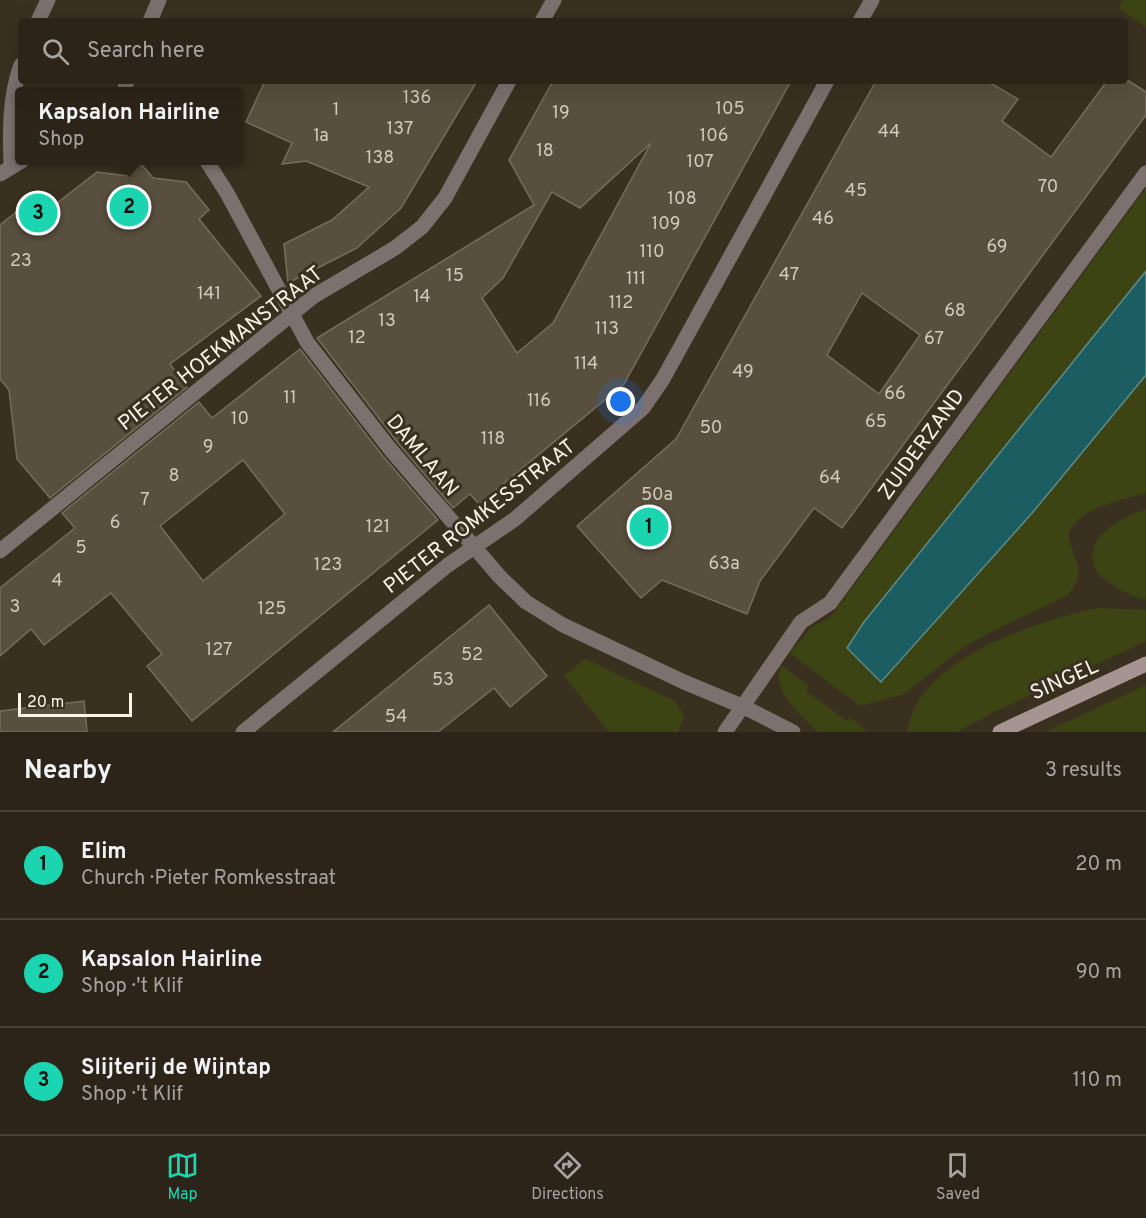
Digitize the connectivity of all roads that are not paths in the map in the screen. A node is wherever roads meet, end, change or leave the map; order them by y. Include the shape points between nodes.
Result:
1 (48, 0) edge
2 (159, 0) edge
3 (554, 0) edge
4 (872, 0) edge
5 (39, 18) edge
6 (151, 18) edge
7 (544, 18) edge
8 (863, 18) edge
9 (18, 72) edge
10 (507, 84) edge
11 (825, 84) edge
12 (209, 165) edge
13 (11, 167) edge
14 (1146, 173) edge
15 (291, 314) junction
16 (473, 548) junction
17 (0, 550) edge
18 (1146, 664) edge
19 (744, 707) junction
20 (243, 732) edge
21 (725, 732) edge
22 (793, 732) edge
23 (1000, 732) edge

1 - 5 street
2 - 6 street
3 - 7 street
4 - 8 street
9 - 13 street via 11,122
10 - 15 street, PIETER HOEKMANSTRAAT via 445,198 422,227
11 - 16 street, PIETER ROMKESSTRAAT via 663,379 643,408 515,519
12 - 15 street, DAMLAAN
14 - 19 street, ZUIDERZAND via 830,603 801,622
15 - 16 street, DAMLAAN via 307,342 364,416
15 - 17 street, PIETER HOEKMANSTRAAT
16 - 19 street, DAMLAAN via 544,615
16 - 20 street, PIETER ROMKESSTRAAT
18 - 23 main road, SINGEL
19 - 21 street, ZUIDERZAND
19 - 22 street, DAMLAAN

